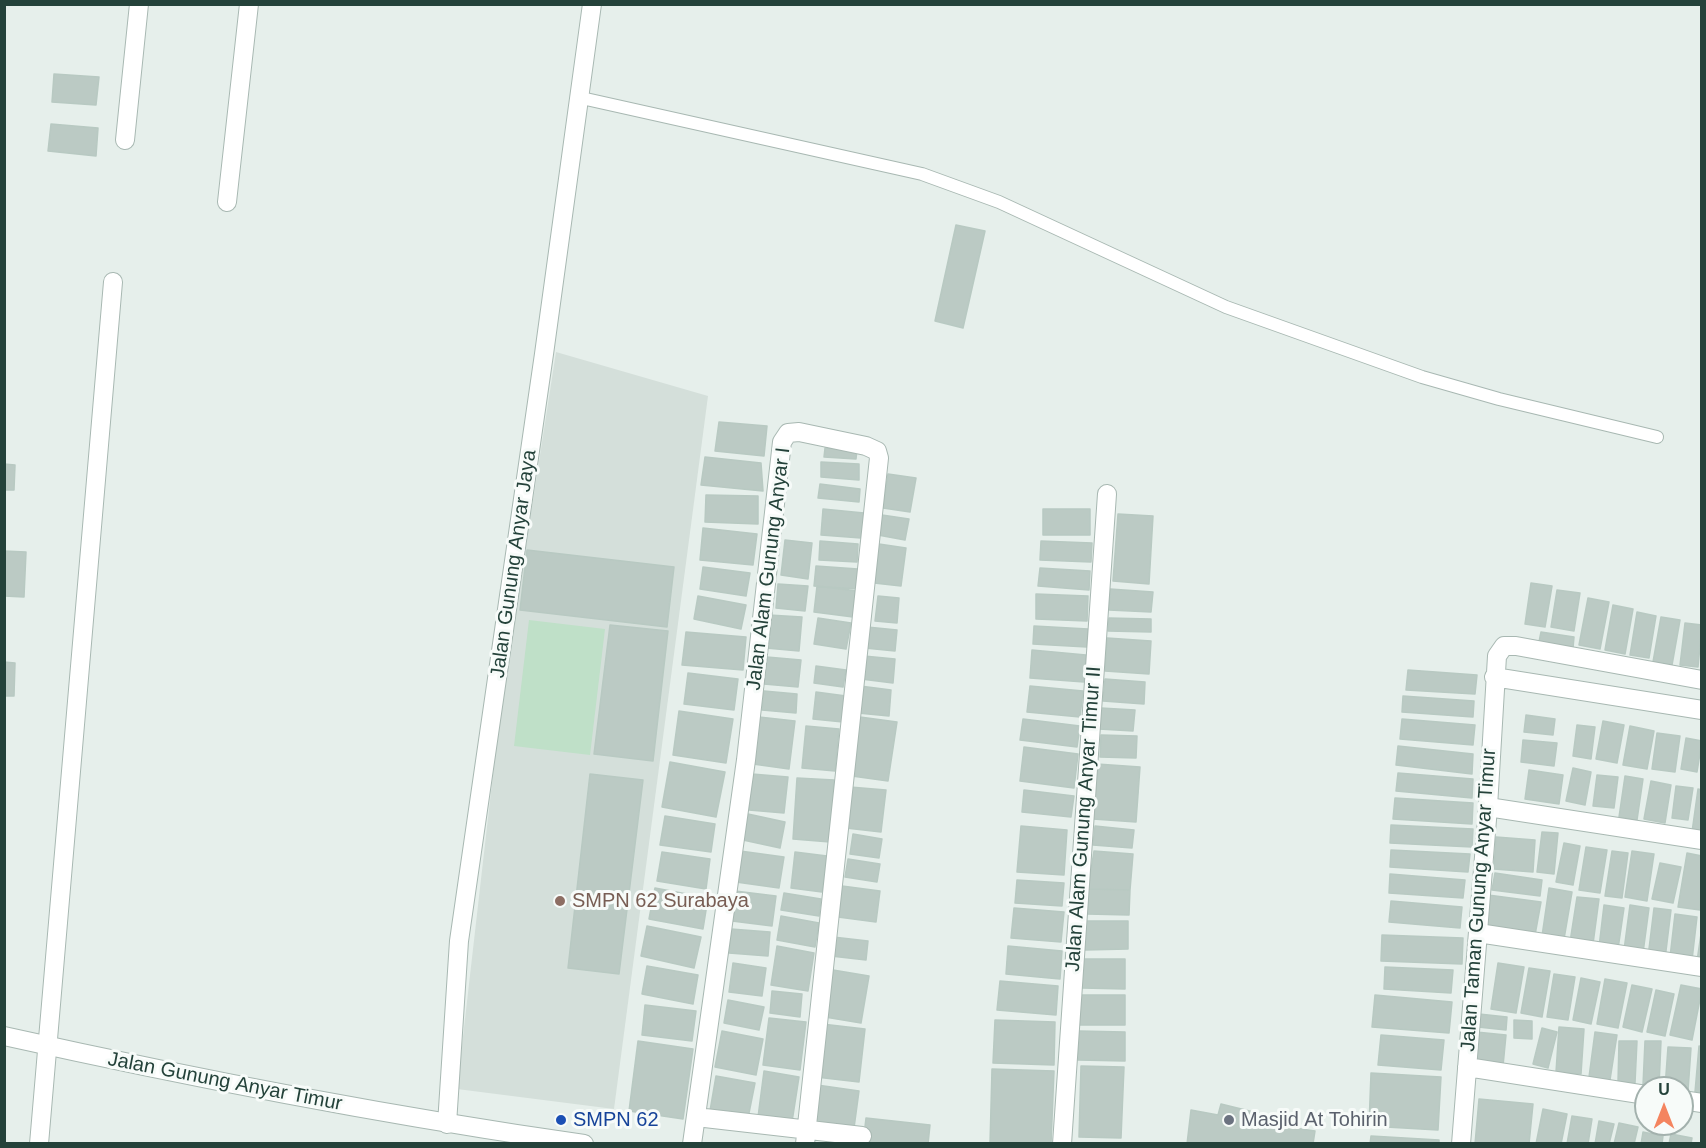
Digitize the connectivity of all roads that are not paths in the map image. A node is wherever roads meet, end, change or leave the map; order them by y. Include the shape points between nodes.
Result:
1 (139, 4) edge
2 (249, 4) edge
3 (592, 4) edge
4 (577, 97) junction
5 (125, 141) dead end
6 (227, 202) dead end
7 (113, 282) dead end
8 (1657, 437) dead end
9 (1107, 494) dead end
10 (1494, 677) junction
11 (1701, 680) edge
12 (1701, 710) edge
13 (1488, 807) junction
14 (1701, 840) edge
15 (1478, 933) junction
16 (1701, 967) edge
17 (4, 1036) edge
18 (48, 1046) junction
19 (1467, 1067) junction
20 (1634, 1093) edge
21 (696, 1116) junction
22 (447, 1124) junction
23 (862, 1136) dead end
24 (806, 1137) edge
25 (39, 1143) edge
26 (584, 1143) edge
27 (692, 1143) edge
28 (1062, 1143) edge
29 (1461, 1143) edge

1 - 5 street
2 - 6 street
3 - 4 street, Jalan Gunung Anyar Jaya
4 - 8 lane via 922,174 999,202 1226,307 1422,377
4 - 22 street, Jalan Gunung Anyar Jaya via 459,941
7 - 18 street
9 - 28 street, Jalan Alam Gunung Anyar Timur II
10 - 11 street, Jalan Taman Gunung Anyar Timur via 1497,656 1504,646 1516,646
10 - 12 street
10 - 13 street, Jalan Taman Gunung Anyar Timur
13 - 14 street
13 - 15 street, Jalan Taman Gunung Anyar Timur
15 - 16 street
15 - 19 street, Jalan Taman Gunung Anyar Timur
17 - 18 street, Jalan Gunung Anyar Timur
18 - 22 street, Jalan Gunung Anyar Timur
18 - 25 street
19 - 20 street
19 - 29 street, Jalan Taman Gunung Anyar Timur
21 - 24 street
21 - 24 street, Jalan Alam Gunung Anyar I via 746,760 782,442 788,433 799,432 866,446 877,452 879,458
21 - 27 street, Jalan Alam Gunung Anyar I
22 - 26 street, Jalan Gunung Anyar Timur
23 - 24 street

